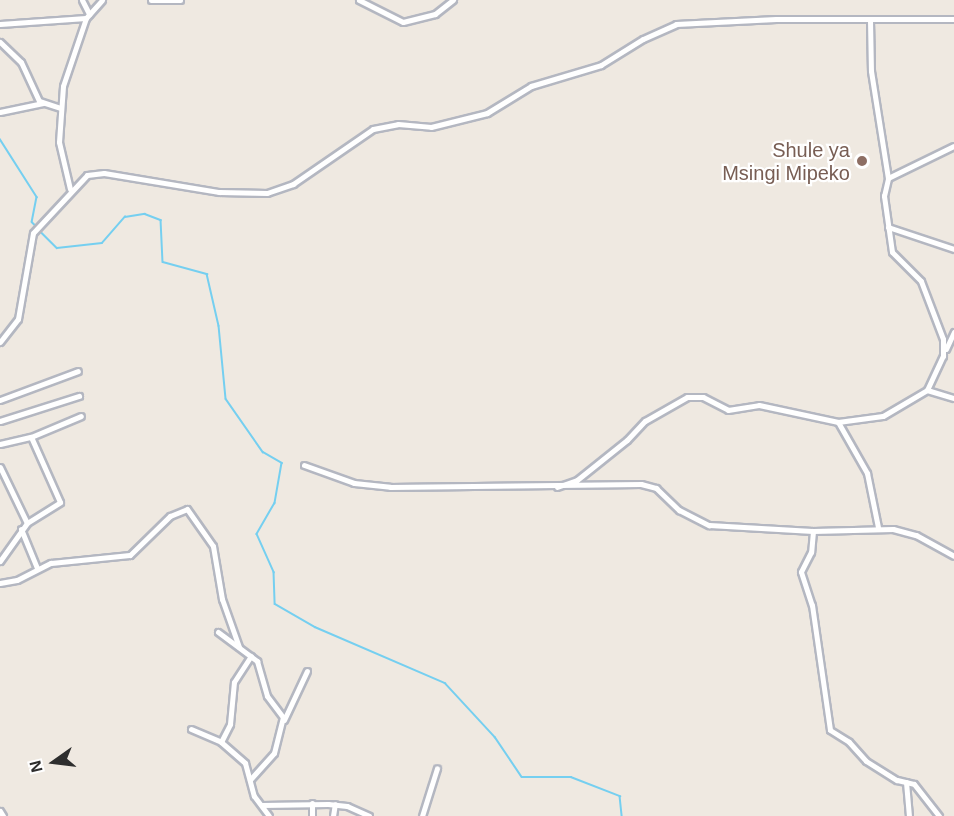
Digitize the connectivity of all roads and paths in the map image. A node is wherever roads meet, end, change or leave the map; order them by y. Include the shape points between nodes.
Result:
1 (82, 0) edge
2 (102, 0) edge
3 (151, 0) edge
4 (180, 0) edge
5 (359, 0) edge
6 (453, 0) edge
7 (88, 16) junction
8 (954, 19) edge
9 (870, 20) junction
10 (0, 24) edge
11 (0, 42) edge
12 (43, 103) junction
13 (61, 108) junction
14 (0, 112) edge
15 (953, 147) edge
16 (888, 178) junction
17 (70, 189) junction
18 (888, 227) junction
19 (953, 247) edge
20 (954, 332) edge
21 (0, 342) edge
22 (945, 350) junction
23 (78, 371) dead end
24 (927, 390) junction
25 (79, 396) dead end
26 (954, 398) edge
27 (0, 400) edge
28 (81, 416) dead end
29 (0, 421) edge
30 (838, 422) junction
31 (31, 436) junction
32 (0, 444) edge
33 (304, 465) dead end
34 (1, 471) edge
35 (557, 487) junction
36 (27, 523) junction
37 (878, 527) junction
38 (21, 529) junction
39 (813, 531) junction
40 (954, 556) edge
41 (0, 561) edge
42 (38, 568) junction
43 (0, 583) edge
44 (218, 632) dead end
45 (239, 647) junction
46 (251, 656) junction
47 (307, 671) dead end
48 (283, 722) junction
49 (191, 729) dead end
50 (221, 742) junction
51 (437, 768) dead end
52 (250, 780) junction
53 (906, 782) junction
54 (312, 803) junction
55 (335, 804) junction
56 (266, 810) edge
57 (0, 811) edge
58 (3, 816) edge
59 (312, 816) edge
60 (333, 816) edge
61 (369, 816) edge
62 (422, 816) edge
63 (909, 816) edge
64 (939, 816) edge

1 - 7 street
2 - 7 street
3 - 4 street
5 - 6 street via 403,22 435,14
7 - 10 street
7 - 13 street via 63,86
8 - 9 street
9 - 16 street via 871,71
9 - 17 street via 676,24 601,65 531,86 487,113 431,128 398,124 373,129 293,184 267,193 219,192 95,173
11 - 12 street via 21,62
12 - 13 street
12 - 14 street
13 - 17 street via 59,142
15 - 16 street
16 - 18 street via 884,196
17 - 21 street via 33,233 18,319
18 - 19 street
18 - 22 street via 894,257 914,271 923,285
20 - 22 street
22 - 24 street
23 - 27 street
24 - 26 street
24 - 30 street via 883,416
25 - 29 street
28 - 31 street
30 - 35 street via 759,405 728,410 703,397 687,397 645,421 577,480
30 - 37 street via 867,473
31 - 32 street
31 - 36 street via 60,502
33 - 35 street via 366,486
34 - 36 street
35 - 39 street via 650,485 679,510 709,525
36 - 38 street
37 - 39 street
37 - 40 street via 916,535
38 - 41 street
38 - 42 street
39 - 53 street via 811,552 801,572 810,596 830,730 849,742 864,759
42 - 43 street via 17,580
42 - 45 street via 59,562 130,555 170,516 187,509 213,546 222,599
44 - 45 street
45 - 46 street
46 - 48 street via 261,670 267,696 279,709
46 - 50 street via 234,682 230,724
47 - 48 street
48 - 52 street via 274,753
49 - 50 street
50 - 52 street via 245,763
51 - 62 street
52 - 56 street via 254,796
53 - 63 street
53 - 64 street via 917,787
54 - 55 street
54 - 56 street
54 - 59 street
55 - 60 street
55 - 61 street
57 - 58 street

